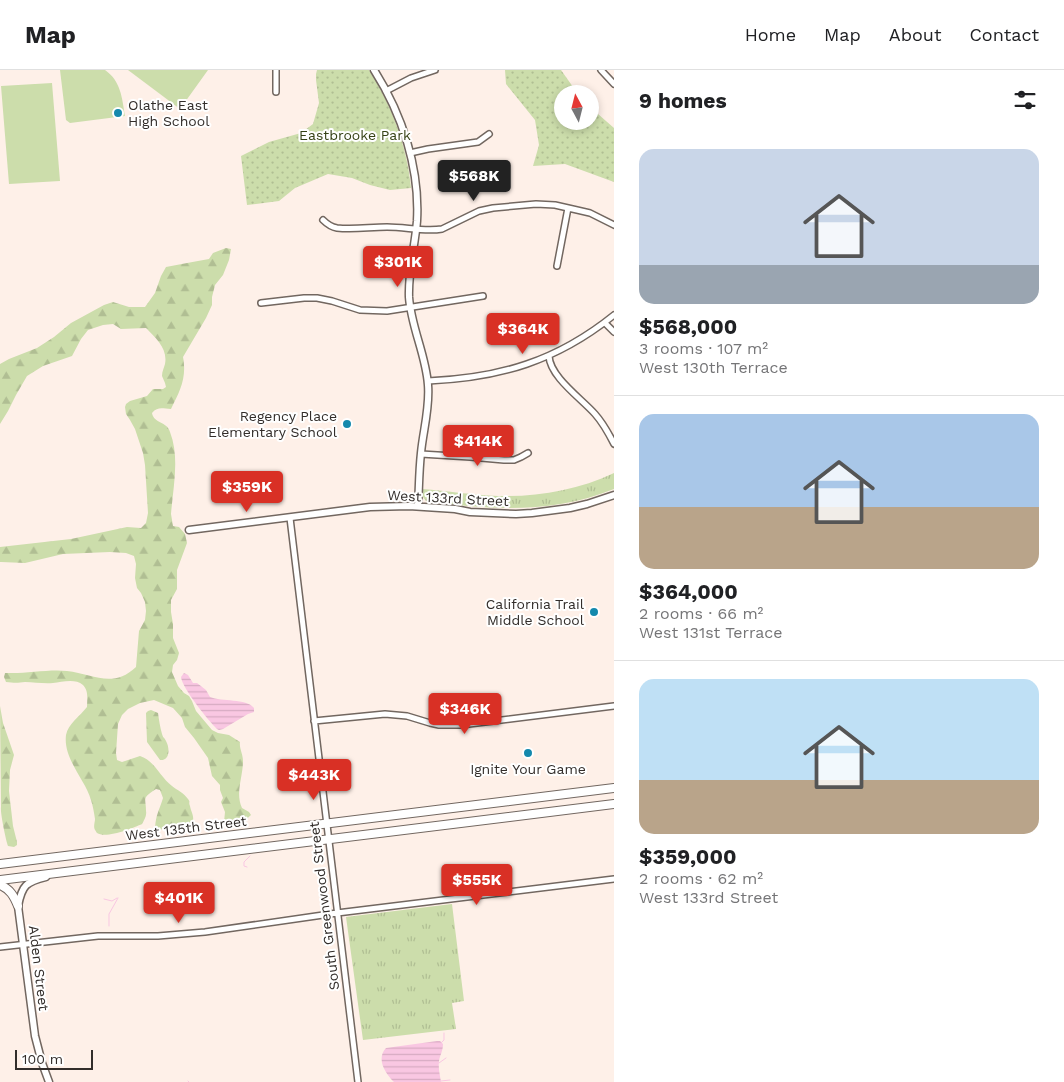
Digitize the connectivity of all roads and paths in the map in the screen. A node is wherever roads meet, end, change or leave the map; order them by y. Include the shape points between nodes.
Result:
1 (276, 70) edge
2 (374, 70) edge
3 (435, 70) edge
4 (602, 70) edge
5 (614, 84) edge
6 (386, 91) junction
7 (276, 92) dead end
8 (489, 134) dead end
9 (410, 153) junction
10 (568, 208) junction
11 (323, 220) dead end
12 (614, 225) edge
13 (416, 229) junction
14 (557, 266) dead end
15 (483, 296) dead end
16 (261, 303) dead end
17 (410, 307) junction
18 (614, 316) edge
19 (605, 323) junction
20 (614, 332) edge
21 (550, 356) junction
22 (428, 381) junction
23 (614, 444) edge
24 (528, 452) dead end
25 (421, 454) junction
26 (614, 495) edge
27 (418, 506) junction
28 (290, 518) junction
29 (189, 530) dead end
30 (614, 706) edge
31 (314, 721) junction
32 (614, 788) edge
33 (614, 804) edge
34 (327, 823) junction
35 (329, 839) junction
36 (0, 864) edge
37 (51, 873) junction
38 (614, 879) edge
39 (0, 880) edge
40 (0, 885) edge
41 (18, 906) junction
42 (337, 913) junction
43 (23, 945) junction
44 (0, 947) edge
45 (49, 1082) edge
46 (358, 1082) edge

1 - 7 street
2 - 6 street
3 - 6 street
4 - 5 street
6 - 9 street
8 - 9 street via 478,142
9 - 13 street via 417,197
10 - 12 street
10 - 13 street via 536,204 493,208 479,211 442,229
10 - 14 street
11 - 13 street via 336,228
13 - 17 street
15 - 17 street
16 - 17 street via 318,298 360,310 387,311
17 - 22 street
18 - 19 street
19 - 20 street
19 - 21 street
21 - 22 street via 495,373
21 - 23 street via 555,372 597,416
22 - 25 street
24 - 25 street via 514,460
25 - 27 street
26 - 27 street, West 133rd Street via 570,508 516,514
27 - 28 street, West 133rd Street
28 - 29 street, West 133rd Street
28 - 31 street, South Greenwood Street
30 - 31 street via 461,725 439,725 385,714
31 - 34 street, South Greenwood Street
32 - 34 main road, West 135th Street
33 - 35 main road, West 135th Street
34 - 35 street, South Greenwood Street
34 - 36 main road, West 135th Street
35 - 37 main road, West 135th Street
35 - 42 street, South Greenwood Street
37 - 39 main road, West 135th Street
37 - 41 street, Alden Street via 26,884
38 - 42 street
40 - 41 main road via 7,887
41 - 43 street, Alden Street
42 - 43 street via 183,934 98,936
42 - 46 street, South Greenwood Street
43 - 44 street
43 - 45 street, Alden Street via 35,1036

